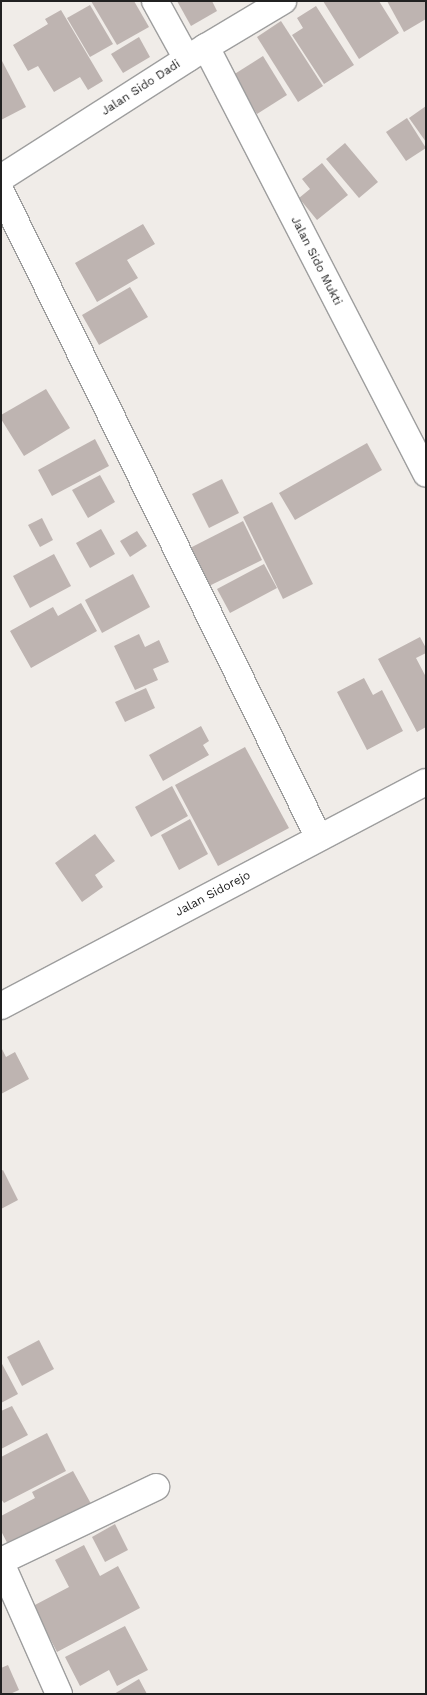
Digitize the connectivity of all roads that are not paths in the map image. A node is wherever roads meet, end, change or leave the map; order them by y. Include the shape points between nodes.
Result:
1 (155, 1) edge
2 (283, 1) edge
3 (197, 53) junction
4 (1, 178) edge
5 (1, 192) edge
6 (426, 474) edge
7 (426, 782) edge
8 (319, 838) junction
9 (1, 1006) edge
10 (156, 1488) dead end
11 (3, 1574) edge
12 (58, 1694) edge

1 - 3 street, Jalan Sido Mukti
2 - 3 street, Jalan Sido Dadi
3 - 4 street, Jalan Sido Dadi
3 - 6 street, Jalan Sido Mukti
5 - 8 street
7 - 8 street, Jalan Sidorejo
8 - 9 street, Jalan Sidorejo
10 - 11 street
11 - 12 street

